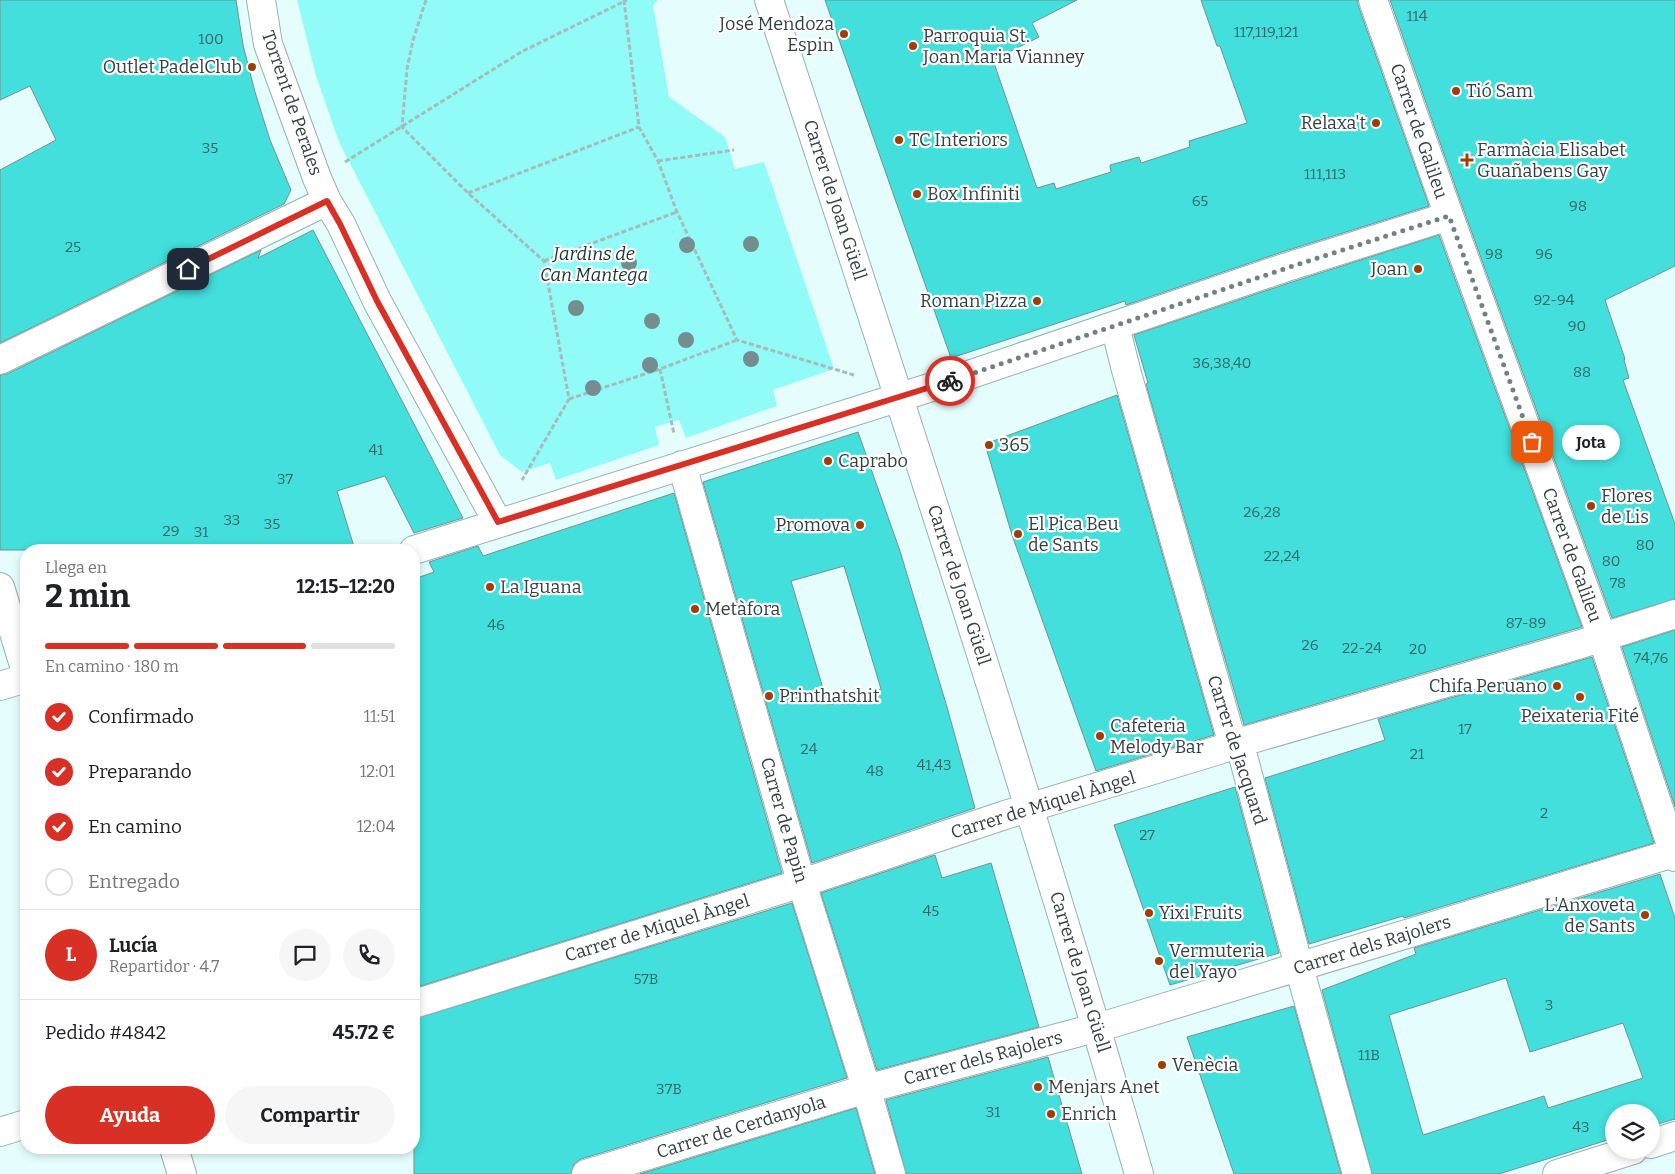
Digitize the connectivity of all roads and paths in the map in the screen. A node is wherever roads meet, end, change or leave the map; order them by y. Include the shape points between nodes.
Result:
1 (261, 0) edge
2 (426, 0) edge
3 (625, 0) edge
4 (769, 0) edge
5 (1373, 0) edge
6 (402, 127) junction
7 (639, 128) junction
8 (734, 150) dead end
9 (658, 161) junction
10 (340, 165) dead end
11 (468, 193) junction
12 (327, 201) junction
13 (677, 212) junction
14 (1449, 216) junction
15 (544, 261) junction
16 (1115, 326) junction
17 (737, 340) junction
18 (0, 360) edge
19 (660, 369) junction
20 (854, 375) dead end
21 (899, 396) junction
22 (569, 399) junction
23 (682, 465) junction
24 (521, 482) dead end
25 (498, 522) junction
26 (420, 548) edge
27 (0, 587) edge
28 (1675, 614) edge
29 (1602, 637) junction
30 (20, 652) edge
31 (20, 680) edge
32 (0, 686) edge
33 (1238, 743) junction
34 (1030, 808) junction
35 (1674, 855) edge
36 (802, 883) junction
37 (1299, 967) junction
38 (420, 1002) edge
39 (1097, 1027) junction
40 (866, 1089) junction
41 (20, 1126) edge
42 (0, 1132) edge
43 (1675, 1136) edge
44 (1660, 1141) edge
45 (176, 1154) edge
46 (1617, 1159) edge
47 (1603, 1167) edge
48 (182, 1174) edge
49 (586, 1174) edge
50 (891, 1174) edge
51 (1139, 1174) edge
52 (1357, 1174) edge
53 (1557, 1174) edge

1 - 12 street, Torrent de Perales via 268,44
2 - 6 path via 407,69
3 - 6 path via 521,52
3 - 7 path
4 - 21 street, Carrer de Joan Güell
5 - 14 street, Carrer de Galileu
6 - 10 path
6 - 11 path
7 - 9 path
7 - 11 path
8 - 9 path
9 - 13 path
11 - 15 path
12 - 18 street
12 - 25 street, Torrent de Perales via 377,301
13 - 15 path
13 - 17 path
14 - 16 street
14 - 29 street, Carrer de Galileu
15 - 22 path
16 - 21 street
16 - 33 street, Carrer de Jacquard via 1229,731
17 - 19 path
17 - 20 path
19 - 22 path
19 - 23 path
21 - 23 street
21 - 34 street, Carrer de Joan Güell
22 - 24 path
23 - 25 street
23 - 36 street, Carrer de Papin
25 - 26 street
27 - 30 street
28 - 29 street, Carrer de Miquel Àngel
29 - 33 street, Carrer de Miquel Àngel
29 - 35 street, Carrer de Galileu
31 - 32 street
33 - 34 street, Carrer de Miquel Àngel
33 - 37 street, Carrer de Jacquard
34 - 36 street, Carrer de Miquel Àngel
34 - 39 street, Carrer de Joan Güell
35 - 37 street, Carrer dels Rajolers
36 - 38 street, Carrer de Miquel Àngel
36 - 40 street, Carrer de Papin
37 - 39 street, Carrer dels Rajolers
37 - 52 street, Carrer de Jacquard
39 - 40 street, Carrer dels Rajolers
39 - 51 street, Carrer de Joan Güell
40 - 49 street, Carrer de Cerdanyola
40 - 50 street, Carrer de Papin
41 - 42 street
43 - 44 street
45 - 48 street
46 - 47 street
47 - 53 street

